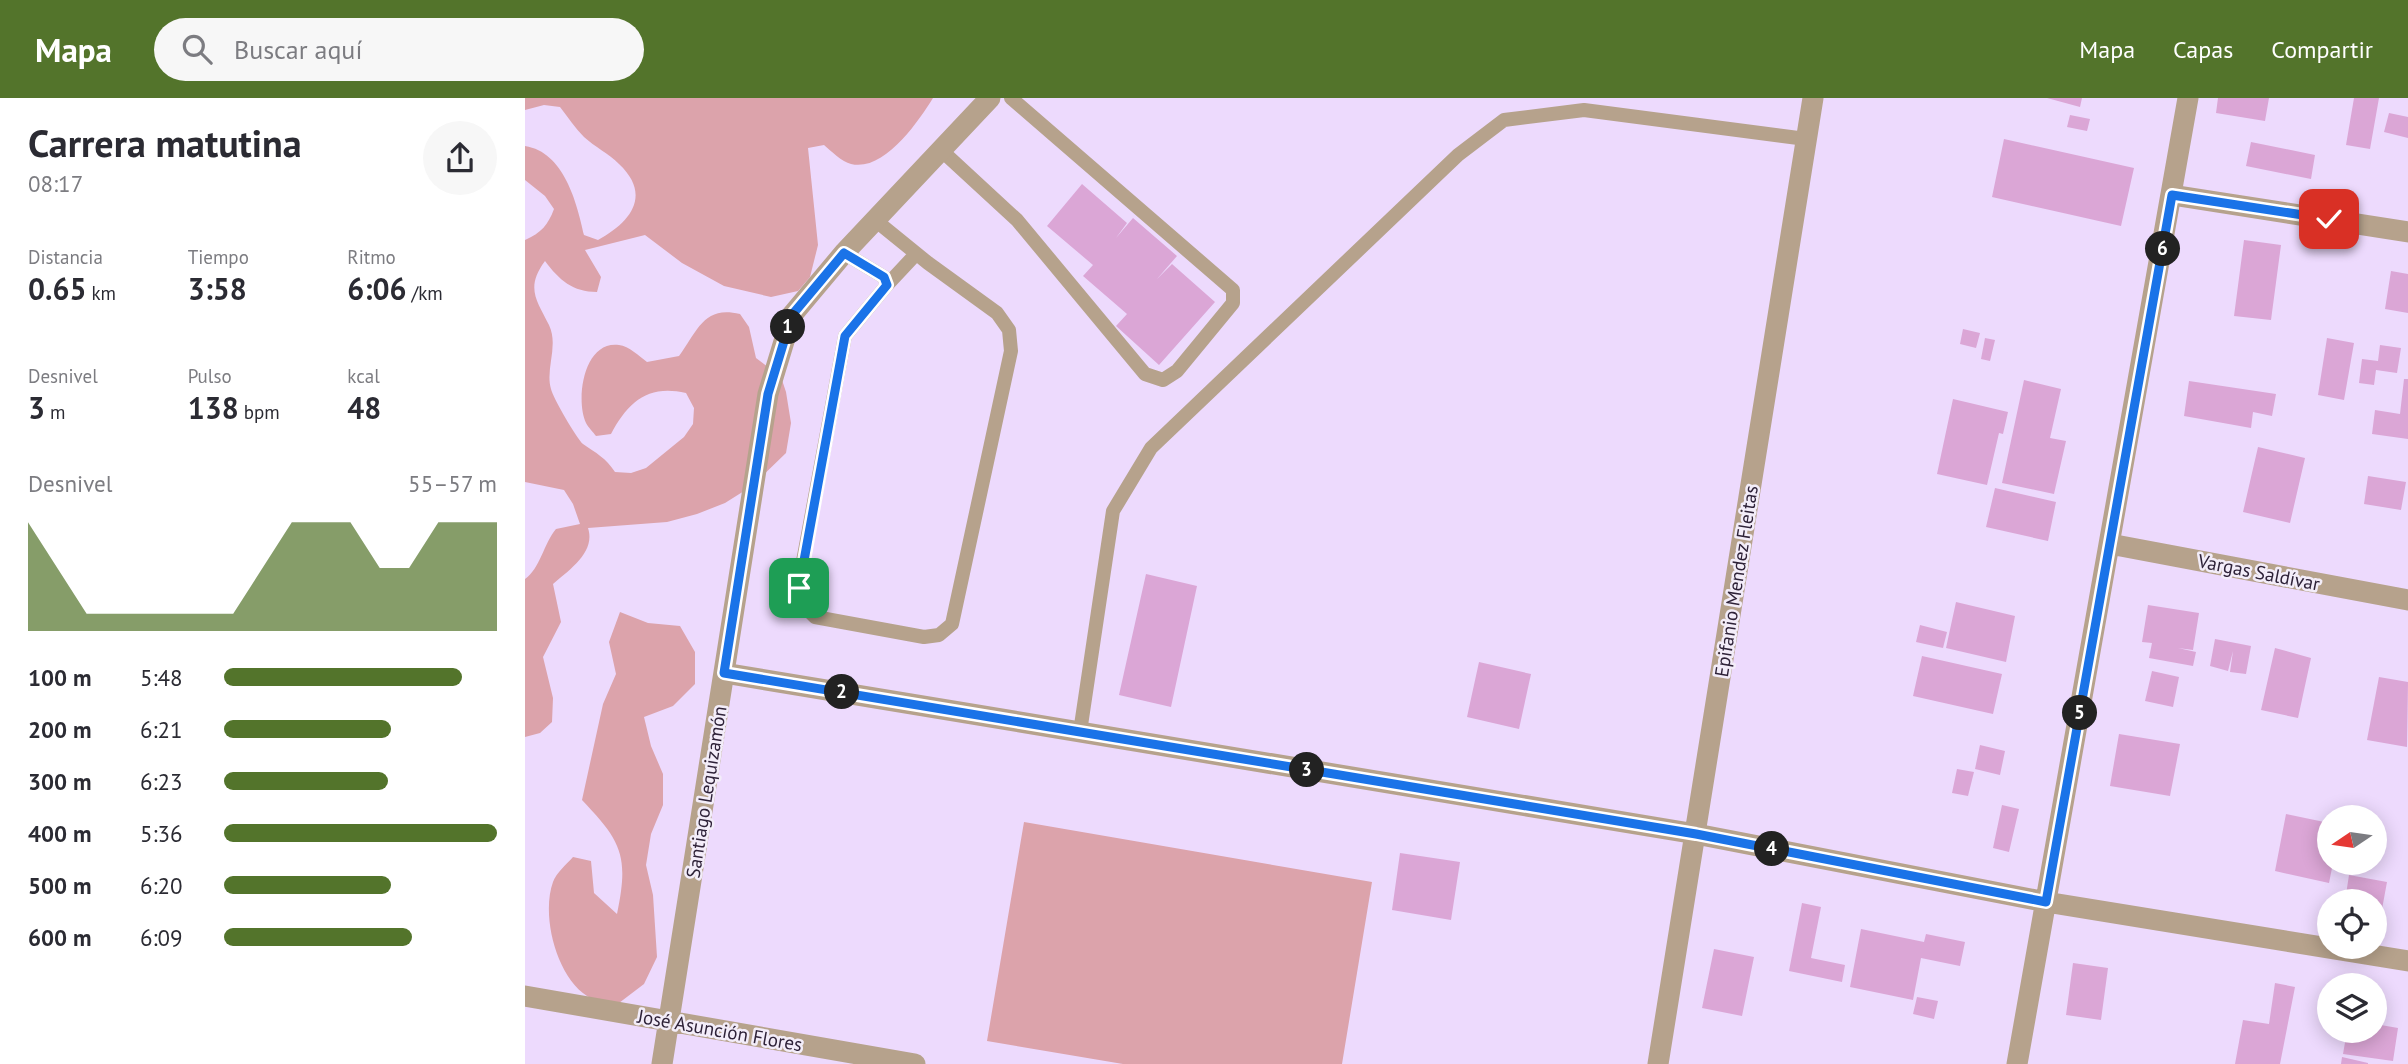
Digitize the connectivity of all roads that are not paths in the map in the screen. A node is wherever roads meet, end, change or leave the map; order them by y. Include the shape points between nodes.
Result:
1 (990, 98) edge
2 (1011, 98) edge
3 (1813, 98) edge
4 (2188, 98) edge
5 (1805, 139) junction
6 (941, 150) junction
7 (2172, 195) junction
8 (875, 220) junction
9 (2408, 232) edge
10 (844, 253) junction
11 (916, 254) junction
12 (887, 285) junction
13 (2110, 544) junction
14 (2408, 600) edge
15 (724, 673) junction
16 (1080, 732) junction
17 (1696, 834) junction
18 (2046, 902) junction
19 (2408, 961) edge
20 (525, 996) edge
21 (670, 1021) junction
22 (662, 1064) edge
23 (915, 1064) edge
24 (1658, 1064) edge
25 (2017, 1064) edge

1 - 6 street, Santiago Lequizamón
2 - 6 lane via 1233,290 1233,303 1177,371 1163,380 1145,374 1017,220
3 - 5 street, Epifanio Mendez Fleitas
4 - 7 street
5 - 16 lane via 1584,110 1504,120 1458,155 1151,448 1113,511
5 - 17 street, Epifanio Mendez Fleitas
6 - 8 street, Santiago Lequizamón
7 - 9 street
7 - 13 street
8 - 10 street, Santiago Lequizamón
8 - 11 lane
10 - 12 lane via 884,277
10 - 15 street, Santiago Lequizamón via 792,315 768,394
11 - 12 lane
11 - 12 lane via 997,313 1009,330 1011,351 951,624 939,635 924,637 815,617 802,604 799,588 845,336
13 - 14 street, Vargas Saldívar
13 - 18 street
15 - 16 street
15 - 21 street, Santiago Lequizamón
16 - 17 street
17 - 18 street
17 - 24 street, Epifanio Mendez Fleitas
18 - 19 street
18 - 25 street
20 - 21 street, José Asunción Flores
21 - 22 street, Santiago Lequizamón
21 - 23 street, José Asunción Flores

